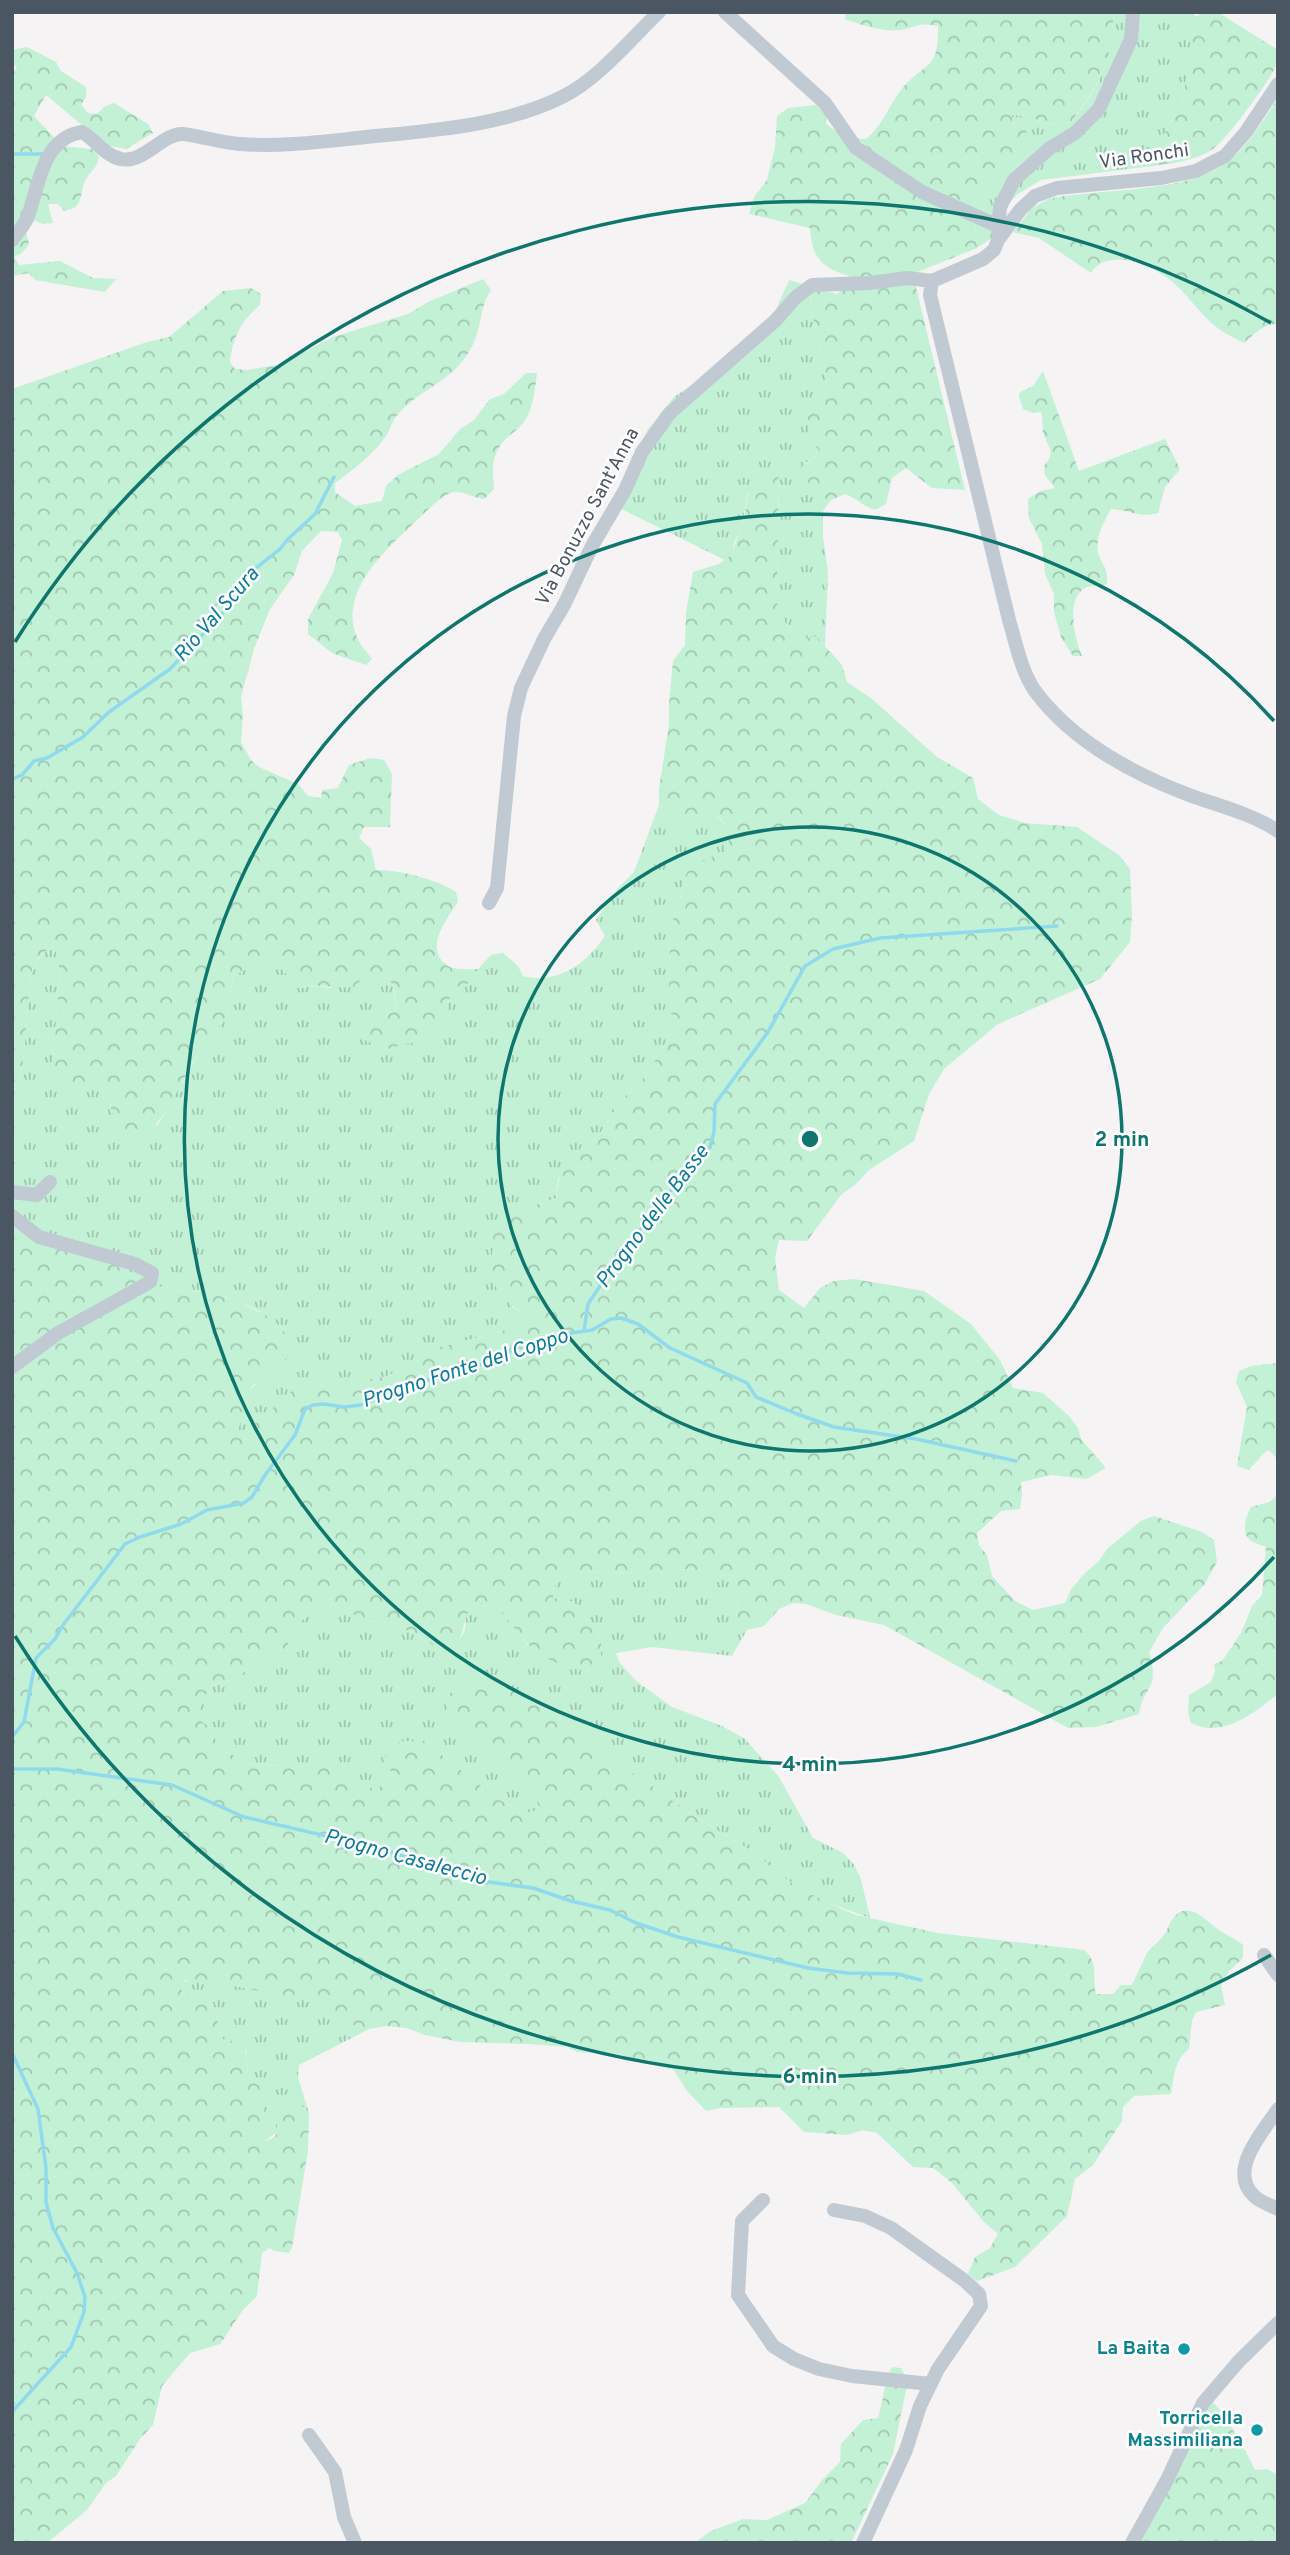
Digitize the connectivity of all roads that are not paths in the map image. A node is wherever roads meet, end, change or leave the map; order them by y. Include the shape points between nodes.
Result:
1 (659, 12) edge
2 (725, 12) edge
3 (1133, 12) edge
4 (1278, 84) edge
5 (998, 233) junction
6 (12, 240) edge
7 (932, 281) junction
8 (1278, 831) edge
9 (489, 903) dead end
10 (50, 1182) dead end
11 (12, 1192) edge
12 (12, 1216) edge
13 (12, 1367) edge
14 (1264, 1955) dead end
15 (1278, 1975) edge
16 (1278, 2109) edge
17 (763, 2200) dead end
18 (1278, 2209) edge
19 (834, 2210) dead end
20 (1278, 2323) edge
21 (931, 2384) junction
22 (309, 2435) dead end
23 (355, 2543) edge
24 (863, 2543) edge
25 (1132, 2543) edge

1 - 6 street via 566,95 508,116 438,130 302,143 240,144 179,134 131,160 109,155 82,132 73,134 47,159 27,219
2 - 5 street via 825,103 856,148 922,192
3 - 5 street via 1131,40 1099,109 1014,180 1000,207
4 - 5 street, Via Ronchi via 1225,156 1196,171 1161,178 1057,188 1035,196
5 - 7 street, Via Bonuzzo Sant'Anna via 994,250 983,259
7 - 8 street via 930,295 1009,620 1034,689 1067,726 1108,757 1159,784 1257,818
7 - 9 street, Via Bonuzzo Sant'Anna via 908,278 812,285 670,413 642,452 521,688 514,716 497,888
10 - 11 street via 37,1195
12 - 13 street via 39,1237 152,1273 150,1282 58,1332
14 - 15 street
16 - 18 street via 1246,2161 1242,2176 1256,2198
17 - 21 street via 742,2221 738,2295 773,2346 818,2369
19 - 21 street via 865,2216 891,2228 979,2294 981,2306
20 - 25 street via 1203,2403
21 - 24 street
22 - 23 street via 335,2472

